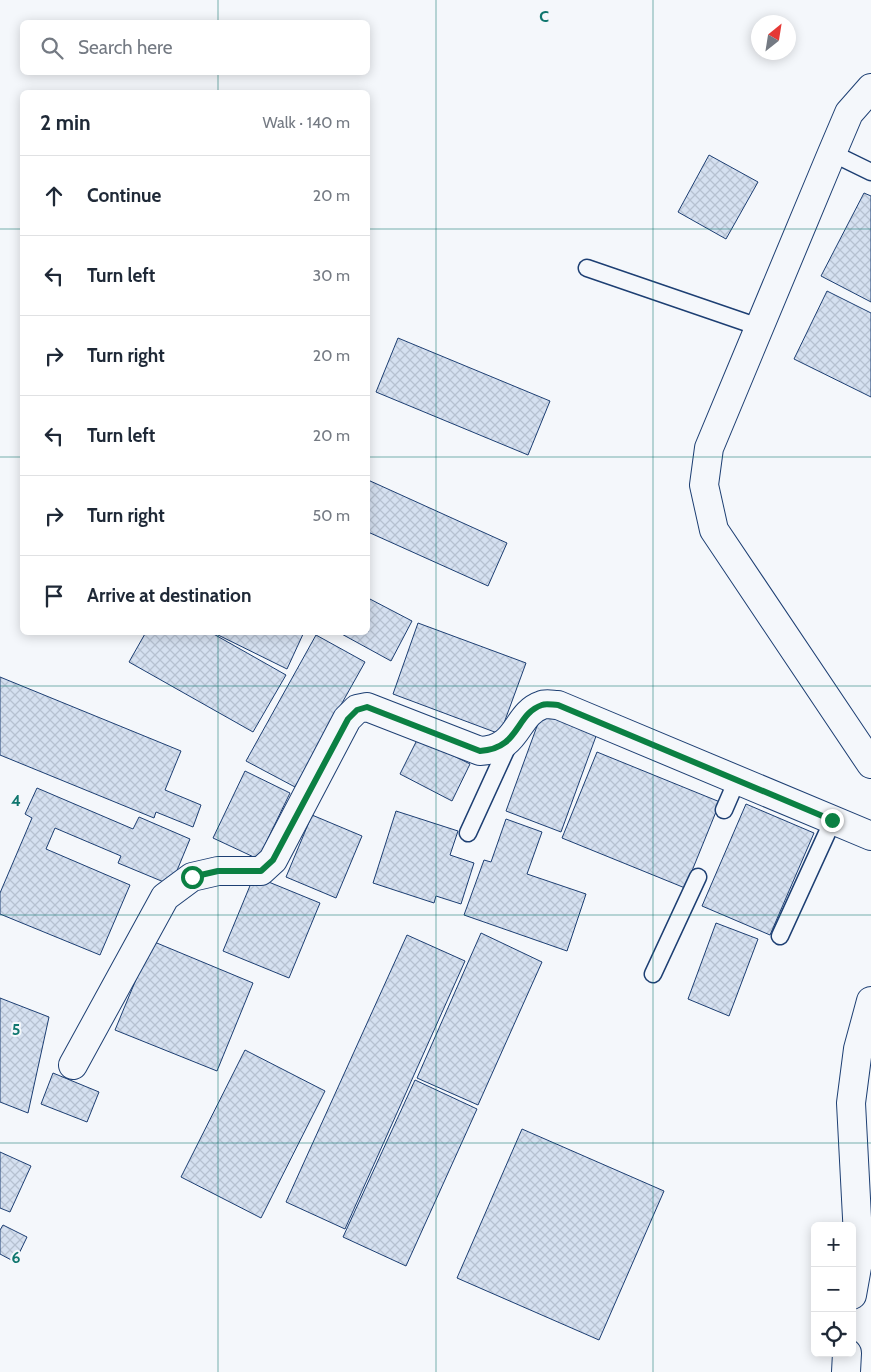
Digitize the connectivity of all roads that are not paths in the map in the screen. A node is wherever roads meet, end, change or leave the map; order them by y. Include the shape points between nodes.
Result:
1 (871, 88) edge
2 (832, 153) junction
3 (871, 172) edge
4 (587, 268) dead end
5 (759, 327) junction
6 (511, 739) junction
7 (871, 764) edge
8 (737, 780) junction
9 (724, 810) dead end
10 (832, 820) junction
11 (468, 833) dead end
12 (871, 836) edge
13 (698, 877) dead end
14 (780, 936) dead end
15 (653, 974) dead end
16 (871, 1001) edge
17 (73, 1065) dead end
18 (856, 1272) edge
19 (847, 1357) edge
20 (846, 1372) edge

1 - 2 street via 849,114
2 - 3 lane
2 - 5 street
4 - 5 lane
5 - 7 street via 709,448 704,485 714,530
6 - 8 street via 529,714 542,705 558,705
6 - 11 lane
6 - 17 street via 493,751 480,751 367,707 357,710 348,719 273,860 261,871 218,871 192,877 165,896
8 - 9 lane
8 - 10 street
10 - 12 street
10 - 14 lane
13 - 15 lane
16 - 18 street via 858,1049 851,1103 859,1256
19 - 20 street

